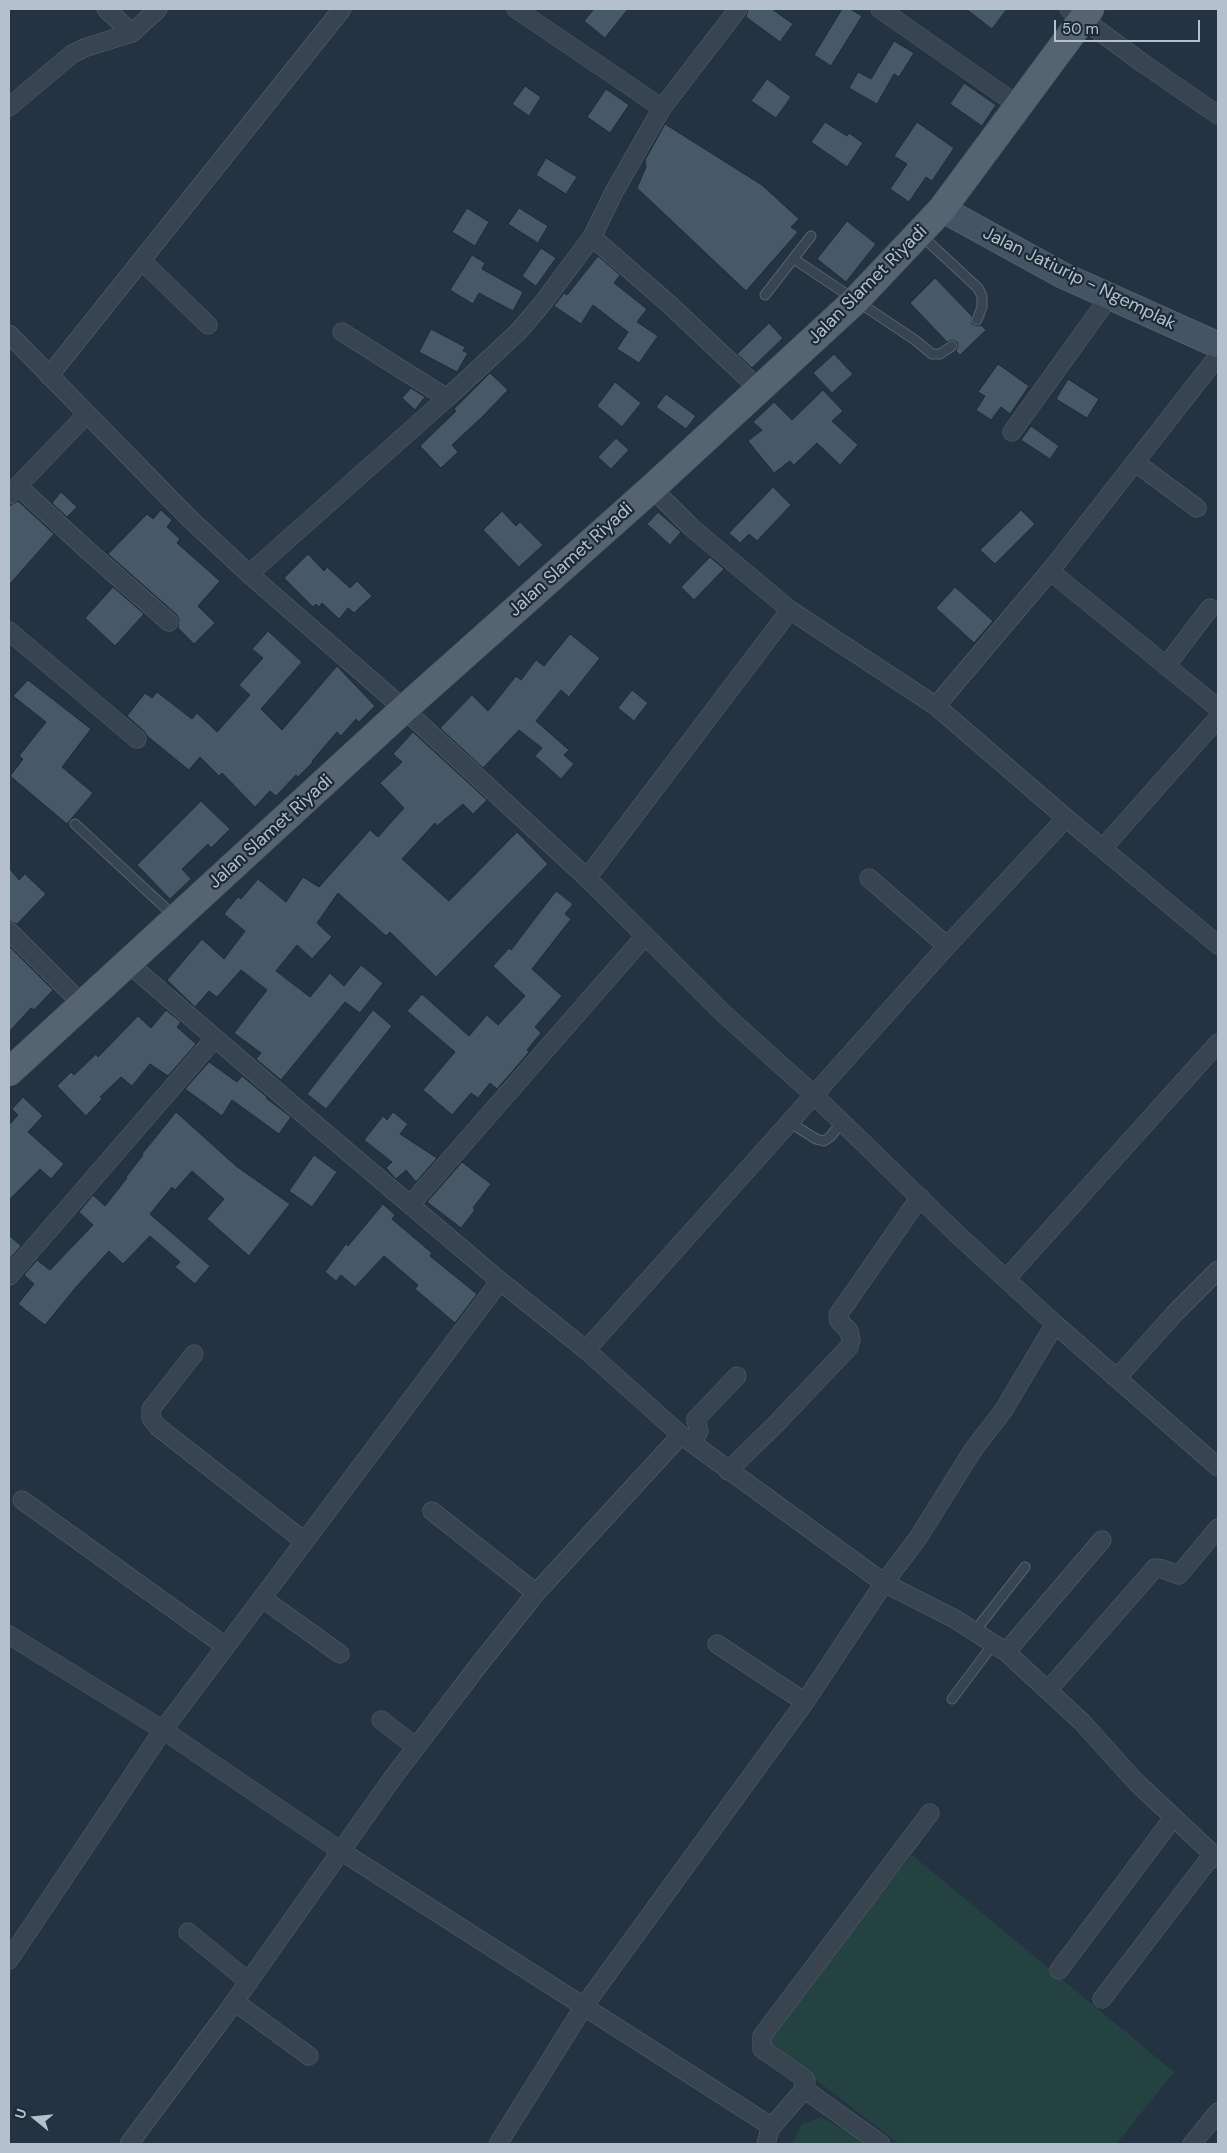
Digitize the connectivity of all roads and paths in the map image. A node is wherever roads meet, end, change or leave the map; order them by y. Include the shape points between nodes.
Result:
1 (106, 9) edge
2 (158, 9) edge
3 (342, 9) edge
4 (516, 9) edge
5 (738, 9) edge
6 (880, 9) edge
7 (1081, 12) edge
8 (132, 33) junction
9 (1019, 106) junction
10 (9, 107) edge
11 (662, 108) junction
12 (1218, 115) edge
13 (942, 209) junction
14 (920, 234) junction
15 (811, 236) dead end
16 (592, 237) junction
17 (141, 260) junction
18 (794, 260) junction
19 (765, 295) dead end
20 (1110, 296) junction
21 (856, 300) junction
22 (976, 320) dead end
23 (208, 325) dead end
24 (342, 332) dead end
25 (9, 334) edge
26 (1218, 345) edge
27 (952, 346) dead end
28 (1218, 356) edge
29 (49, 376) junction
30 (760, 390) junction
31 (447, 398) junction
32 (86, 415) junction
33 (1012, 432) dead end
34 (1136, 463) junction
35 (652, 488) junction
36 (13, 490) edge
37 (1197, 508) dead end
38 (1050, 571) junction
39 (249, 574) junction
40 (1210, 608) dead end
41 (790, 610) junction
42 (168, 622) dead end
43 (9, 631) edge
44 (1166, 666) junction
45 (936, 706) junction
46 (1218, 708) edge
47 (404, 709) junction
48 (1218, 718) edge
49 (137, 738) dead end
50 (1066, 818) junction
51 (75, 824) dead end
52 (1103, 848) junction
53 (587, 878) junction
54 (868, 878) dead end
55 (176, 918) junction
56 (9, 931) edge
57 (645, 936) junction
58 (1218, 945) edge
59 (947, 946) junction
60 (128, 962) junction
61 (83, 1005) junction
62 (215, 1038) junction
63 (1218, 1043) edge
64 (9, 1072) edge
65 (814, 1095) junction
66 (789, 1122) junction
67 (842, 1122) junction
68 (920, 1197) junction
69 (411, 1204) junction
70 (1218, 1270) edge
71 (9, 1276) edge
72 (1006, 1279) junction
73 (500, 1281) junction
74 (1055, 1324) junction
75 (586, 1350) junction
76 (194, 1354) dead end
77 (737, 1376) dead end
78 (1117, 1378) junction
79 (687, 1439) junction
80 (1218, 1467) edge
81 (728, 1471) junction
82 (22, 1500) dead end
83 (432, 1511) dead end
84 (1218, 1528) edge
85 (1102, 1540) dead end
86 (304, 1541) junction
87 (1025, 1567) dead end
88 (884, 1583) junction
89 (536, 1593) junction
90 (262, 1598) junction
91 (976, 1631) junction
92 (9, 1635) edge
93 (717, 1644) dead end
94 (225, 1646) junction
95 (1000, 1648) junction
96 (340, 1654) dead end
97 (1049, 1690) junction
98 (952, 1699) dead end
99 (805, 1702) junction
100 (381, 1720) dead end
101 (163, 1730) junction
102 (416, 1747) junction
103 (930, 1813) dead end
104 (1173, 1818) junction
105 (341, 1851) junction
106 (1215, 1857) edge
107 (188, 1932) dead end
108 (9, 1960) edge
109 (1058, 1970) dead end
110 (249, 1982) junction
111 (1102, 1999) dead end
112 (235, 2002) junction
113 (584, 2006) junction
114 (309, 2056) dead end
115 (804, 2089) junction
116 (1218, 2112) edge
117 (768, 2137) edge
118 (131, 2144) edge
119 (498, 2144) edge
120 (881, 2144) edge
121 (1192, 2144) edge

1 - 8 street
2 - 8 street
3 - 17 street
4 - 11 street
5 - 11 street
6 - 9 street
7 - 9 main road, Jalan Slamet Riyadi
7 - 12 street via 1144,64
8 - 10 street via 72,54
9 - 13 main road, Jalan Slamet Riyadi
11 - 16 street
13 - 14 main road, Jalan Slamet Riyadi
13 - 20 street, Jalan Jatiurip - Ngemplak via 1062,274
14 - 21 main road, Jalan Slamet Riyadi
14 - 22 lane via 978,288 982,307
15 - 18 lane
16 - 30 street
16 - 31 street via 518,332
17 - 23 street
17 - 29 street
18 - 19 lane
18 - 21 lane
20 - 26 street, Jalan Jatiurip - Ngemplak
20 - 33 street
21 - 27 lane via 932,354 940,354
21 - 30 main road, Jalan Slamet Riyadi
24 - 31 street
25 - 29 street
28 - 34 street
29 - 32 street
30 - 35 main road, Jalan Slamet Riyadi
31 - 39 street
32 - 36 street
32 - 39 street
34 - 37 street
34 - 38 street
35 - 41 street via 692,528
35 - 47 main road, Jalan Slamet Riyadi
36 - 42 street
38 - 44 street
38 - 45 street
39 - 47 street
40 - 44 street
41 - 45 street
41 - 53 street
43 - 49 street
44 - 46 street
45 - 50 street
47 - 53 street
47 - 55 main road, Jalan Slamet Riyadi
48 - 52 street
50 - 52 street
50 - 59 street
51 - 55 lane
52 - 58 street
53 - 57 street
54 - 59 street
55 - 60 main road, Jalan Slamet Riyadi
56 - 61 street
57 - 65 street
57 - 69 street
59 - 65 street
60 - 61 main road, Jalan Slamet Riyadi
60 - 62 street
61 - 64 main road, Jalan Slamet Riyadi
62 - 69 street
62 - 71 street
63 - 72 street
65 - 66 street
65 - 67 street
66 - 67 lane via 824,1141
66 - 75 street
67 - 68 street
68 - 72 street
68 - 81 street via 838,1315 839,1321 849,1331 849,1347
69 - 73 street
70 - 78 street
72 - 74 street
73 - 75 street
73 - 86 street
74 - 78 street
74 - 88 street via 1002,1411 973,1450 918,1538
75 - 79 street
76 - 86 street via 151,1409 151,1418 158,1427
77 - 79 street via 696,1419 700,1431
78 - 80 street
79 - 81 street
79 - 89 street
81 - 88 street
82 - 94 street
83 - 89 street
84 - 97 street via 1179,1575 1155,1568
85 - 95 street
86 - 90 street
87 - 91 lane
88 - 91 street
88 - 99 street
89 - 102 street
90 - 94 street
90 - 96 street
91 - 95 street
92 - 101 street
93 - 99 street
94 - 101 street
95 - 97 street
95 - 98 lane
97 - 104 street
99 - 113 street
100 - 102 street
101 - 105 street
101 - 108 street
102 - 105 street
103 - 115 street via 762,2036 762,2050 804,2078
104 - 106 street
104 - 109 street
105 - 110 street
105 - 113 street
106 - 111 street
107 - 110 street
110 - 112 street
112 - 114 street
112 - 118 street
113 - 117 street via 766,2123
113 - 119 street
115 - 117 street
115 - 120 street
116 - 121 street

